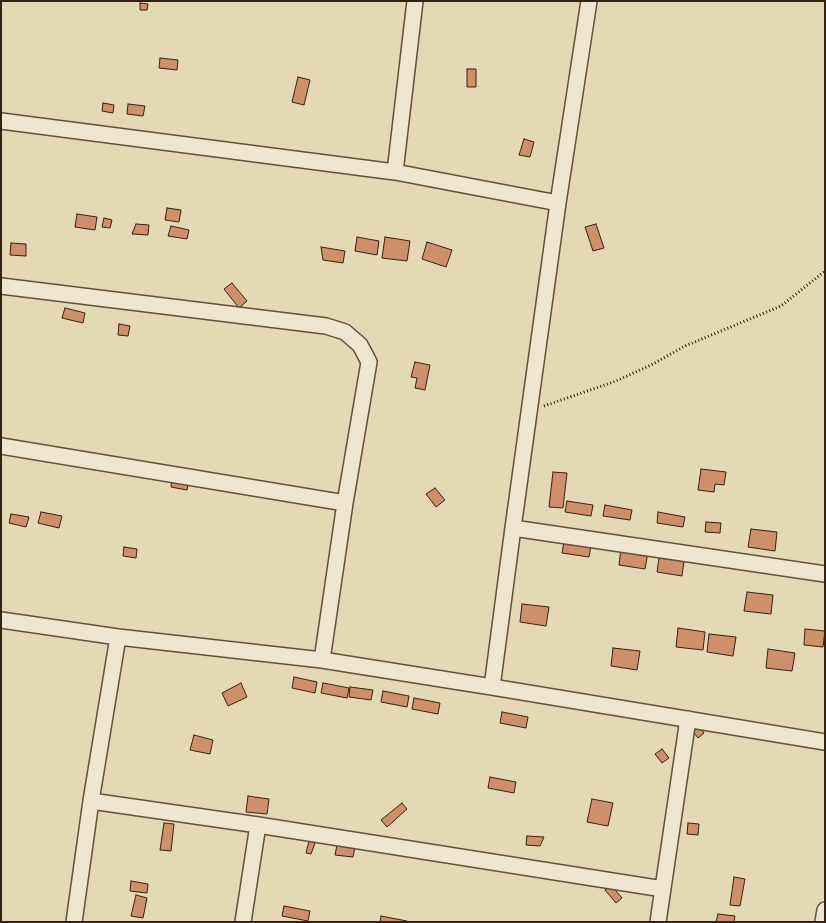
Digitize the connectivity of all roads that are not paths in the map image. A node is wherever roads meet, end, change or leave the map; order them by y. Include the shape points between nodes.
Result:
1 (415, 1) edge
2 (589, 1) edge
3 (1, 121) edge
4 (395, 172) junction
5 (558, 203) junction
6 (1, 286) edge
7 (1, 446) edge
8 (345, 503) junction
9 (513, 528) junction
10 (825, 574) edge
11 (1, 620) edge
12 (118, 637) junction
13 (322, 660) junction
14 (492, 687) junction
15 (688, 719) junction
16 (825, 742) edge
17 (91, 801) junction
18 (258, 825) junction
19 (663, 889) junction
20 (825, 910) edge
21 (74, 922) edge
22 (243, 922) edge
23 (658, 922) edge
24 (823, 922) edge

1 - 4 street
2 - 5 street
3 - 4 street
4 - 5 street
5 - 9 street
6 - 8 street via 326,326 345,332 360,345 369,362
7 - 8 street
8 - 13 street
9 - 10 street
9 - 14 street
11 - 12 street
12 - 13 street
12 - 17 street
13 - 14 street
14 - 15 street
15 - 16 street
15 - 19 street
17 - 18 street
17 - 21 street
18 - 19 street
18 - 22 street
19 - 23 street
20 - 24 street

